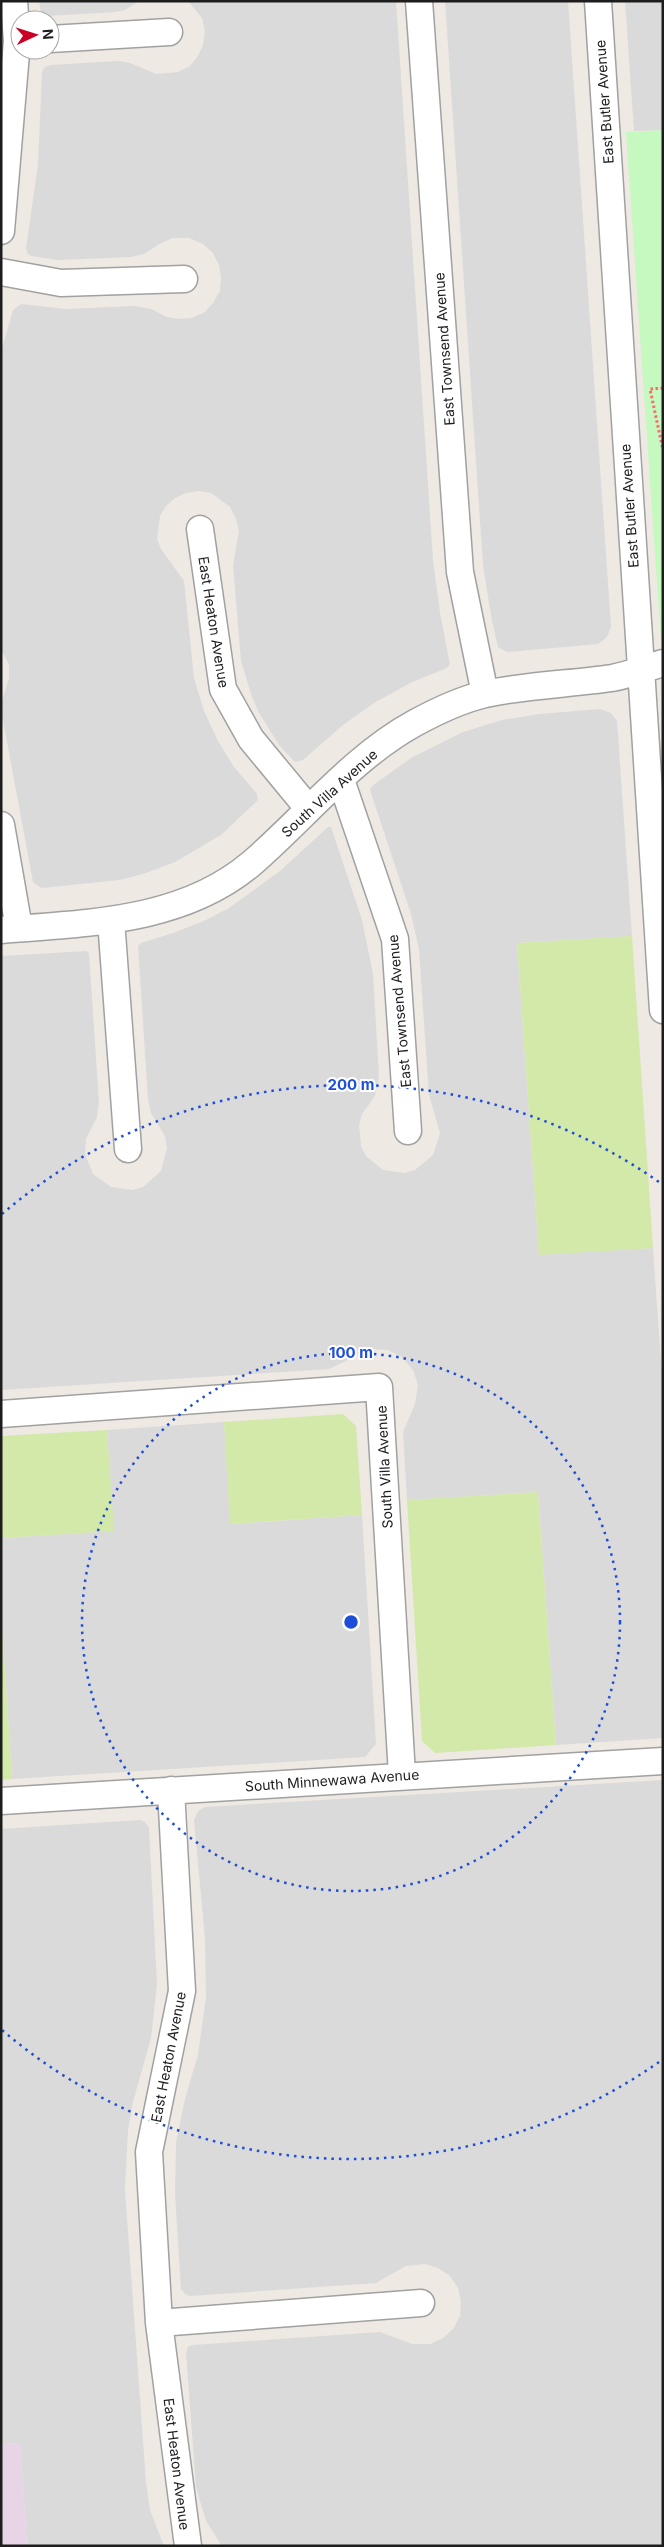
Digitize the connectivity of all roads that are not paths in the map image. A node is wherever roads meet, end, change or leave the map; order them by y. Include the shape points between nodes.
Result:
1 (420, 1) edge
2 (598, 1) edge
3 (169, 32) dead end
4 (60, 38) edge
5 (16, 60) edge
6 (1, 231) edge
7 (1, 272) edge
8 (184, 279) dead end
9 (200, 529) dead end
10 (651, 667) edge
11 (485, 694) junction
12 (341, 780) junction
13 (308, 808) junction
14 (1, 825) edge
15 (111, 920) junction
16 (10, 929) edge
17 (663, 1010) edge
18 (408, 1131) dead end
19 (128, 1149) dead end
20 (1, 1414) edge
21 (663, 1761) edge
22 (402, 1775) junction
23 (171, 1790) junction
24 (1, 1800) edge
25 (422, 2303) dead end
26 (159, 2323) junction
27 (188, 2546) edge

1 - 11 street, East Townsend Avenue via 460,572
2 - 10 street, East Butler Avenue
3 - 4 street
5 - 6 street
7 - 8 street via 61,283
9 - 13 street, East Heaton Avenue via 223,689 251,739
10 - 11 street, South Villa Avenue via 614,678
10 - 17 street, East Butler Avenue
11 - 12 street, South Villa Avenue via 439,711 395,735
12 - 13 street, South Villa Avenue
12 - 18 street, East Townsend Avenue via 395,939
13 - 15 street, South Villa Avenue via 252,863 230,879 171,908
14 - 16 street
15 - 16 street, South Villa Avenue
15 - 19 street
20 - 22 street, South Villa Avenue via 379,1387
21 - 22 street, South Minnewawa Avenue
22 - 23 street, South Minnewawa Avenue
23 - 24 street, South Minnewawa Avenue
23 - 26 street, East Heaton Avenue via 182,1991 149,2152
25 - 26 street
26 - 27 street, East Heaton Avenue

